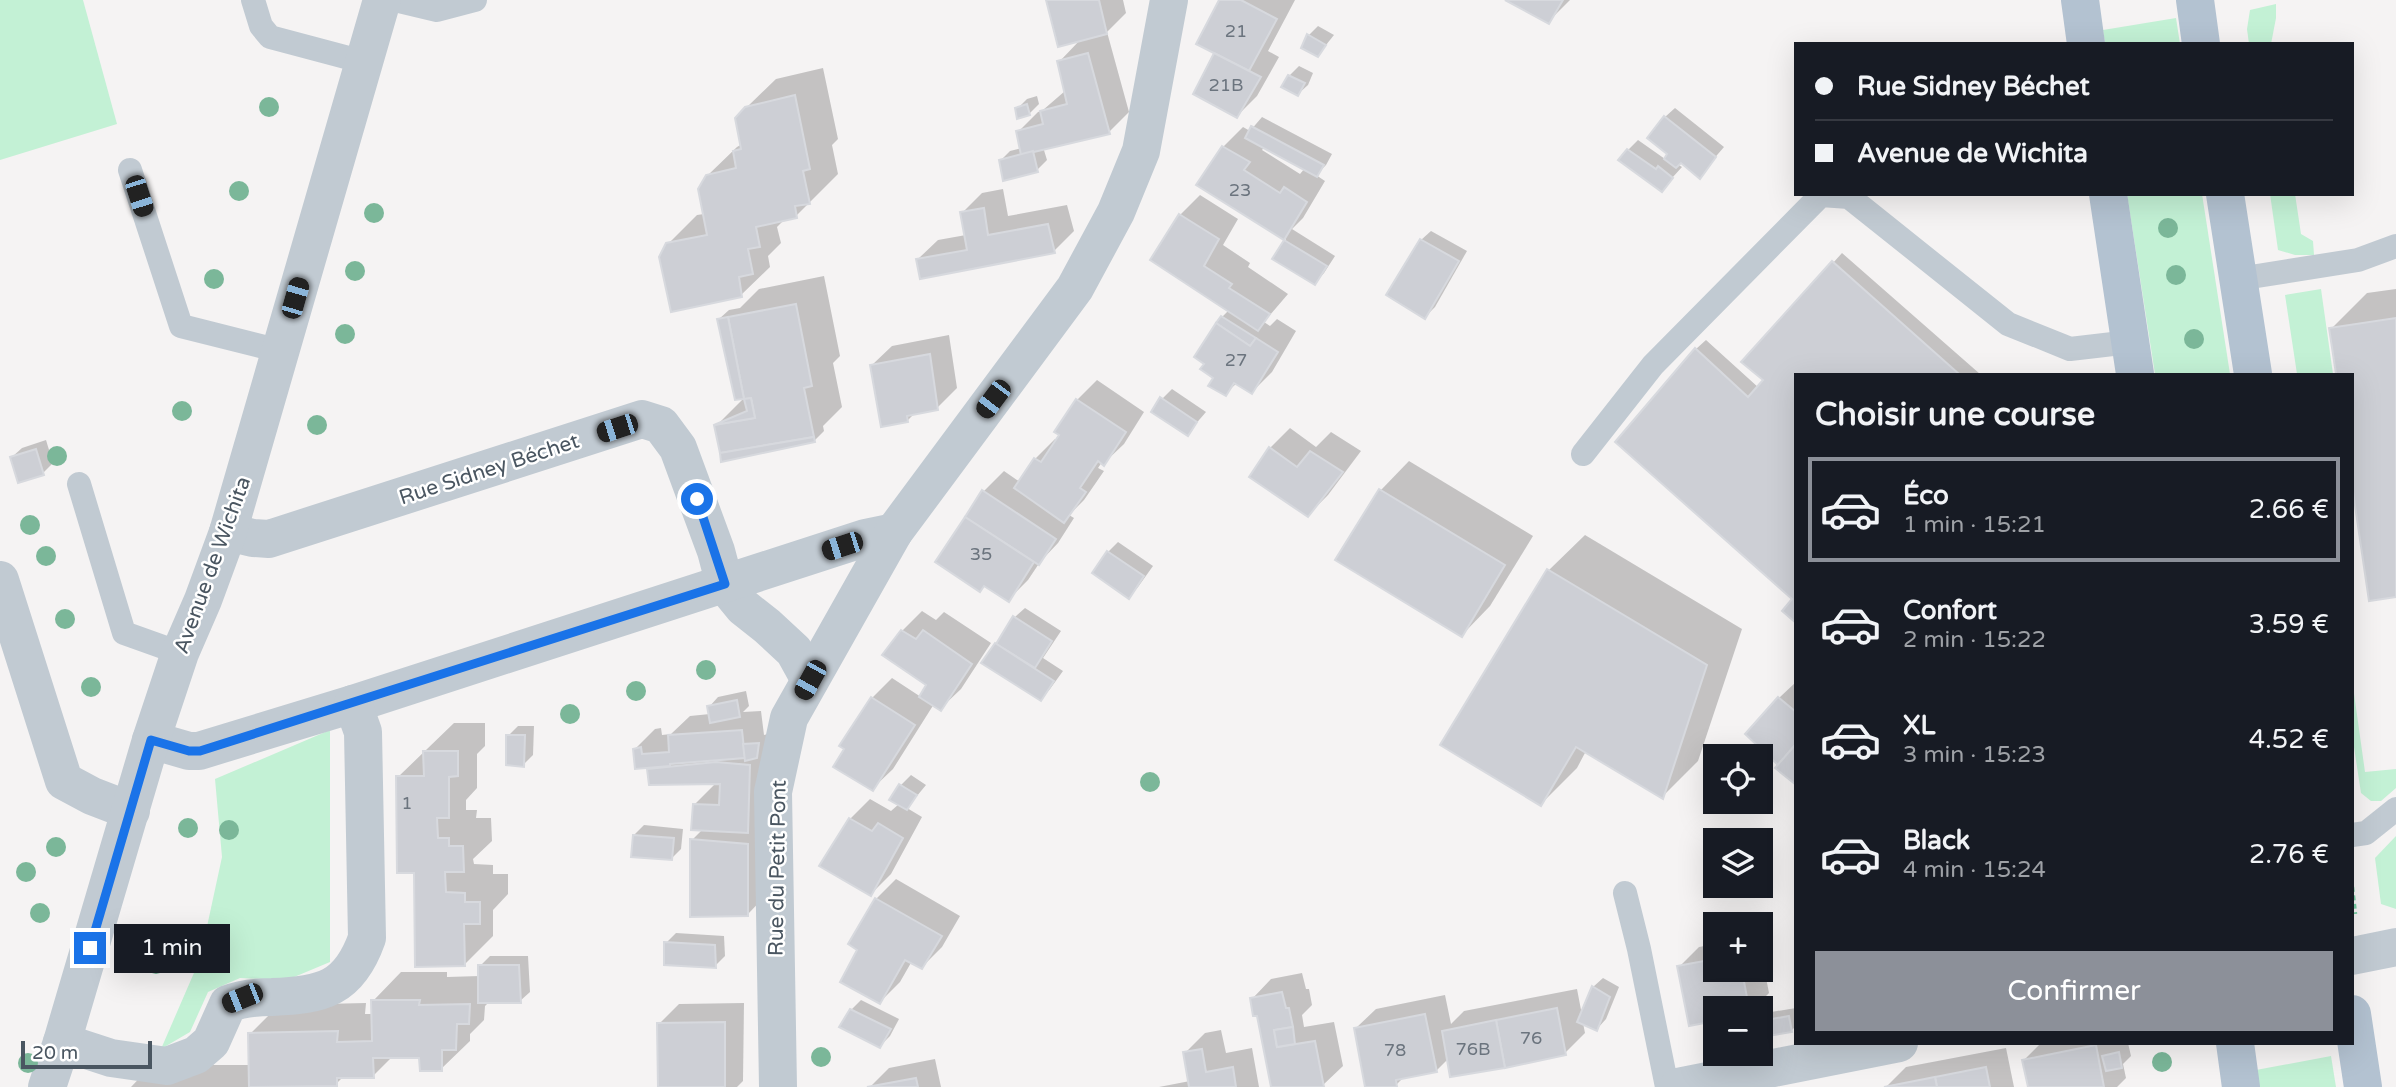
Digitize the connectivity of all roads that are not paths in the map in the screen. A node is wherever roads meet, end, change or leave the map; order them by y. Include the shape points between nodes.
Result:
1 (253, 0) edge
2 (382, 0) edge
3 (395, 0) edge
4 (475, 0) edge
5 (1169, 0) edge
6 (2080, 0) edge
7 (2194, 0) edge
8 (2086, 42) edge
9 (2201, 42) edge
10 (364, 62) junction
11 (130, 170) dead end
12 (1820, 196) edge
13 (1836, 196) edge
14 (2108, 196) edge
15 (2225, 196) edge
16 (2396, 246) edge
17 (2238, 279) junction
18 (280, 351) junction
19 (2133, 358) edge
20 (2253, 373) edge
21 (1583, 454) dead end
22 (79, 484) dead end
23 (228, 532) junction
24 (894, 532) junction
25 (0, 580) edge
26 (725, 584) junction
27 (180, 653) junction
28 (810, 680) junction
29 (353, 704) junction
30 (151, 740) junction
31 (2396, 809) edge
32 (131, 811) junction
33 (2354, 835) edge
34 (1625, 893) dead end
35 (2396, 947) edge
36 (2354, 956) edge
37 (2354, 1027) edge
38 (62, 1042) junction
39 (1889, 1045) edge
40 (2235, 1045) edge
41 (47, 1087) edge
42 (778, 1087) edge
43 (1667, 1087) edge
44 (1678, 1087) edge
45 (2241, 1087) edge
46 (2363, 1087) edge

1 - 10 lane via 261,26 270,37
2 - 10 street, Avenue de Wichita
3 - 4 lane via 437,10
5 - 24 street, Rue du Petit Pont via 1141,150 1116,212 1075,288
6 - 8 main road
7 - 9 main road
10 - 18 street, Avenue de Wichita
11 - 18 lane via 181,326
12 - 21 lane via 1653,365
13 - 19 lane via 1850,197 2008,324 2070,349
14 - 19 main road
15 - 17 main road
16 - 17 lane via 2358,260
17 - 20 main road
18 - 23 street, Avenue de Wichita
22 - 27 lane via 124,633
23 - 26 street, Rue Sidney Béchet via 269,539 642,419 661,425 678,448
23 - 27 street, Avenue de Wichita
24 - 26 street
24 - 28 street, Rue du Petit Pont
25 - 32 street via 64,780
26 - 28 street, Rue Sidney Béchet via 743,607 794,651
26 - 29 street
27 - 30 street, Avenue de Wichita
28 - 42 street, Rue du Petit Pont via 789,718 773,792
29 - 30 street via 200,751
29 - 38 street via 363,732 367,938 352,970 338,984 302,996 242,998 228,1004 211,1042 196,1055 167,1066 111,1058
30 - 32 street, Avenue de Wichita
31 - 33 lane via 2366,833
32 - 38 street, Avenue de Wichita
34 - 43 lane
35 - 36 street
37 - 46 main road
38 - 41 street, Avenue de Wichita
39 - 44 street
40 - 45 main road

